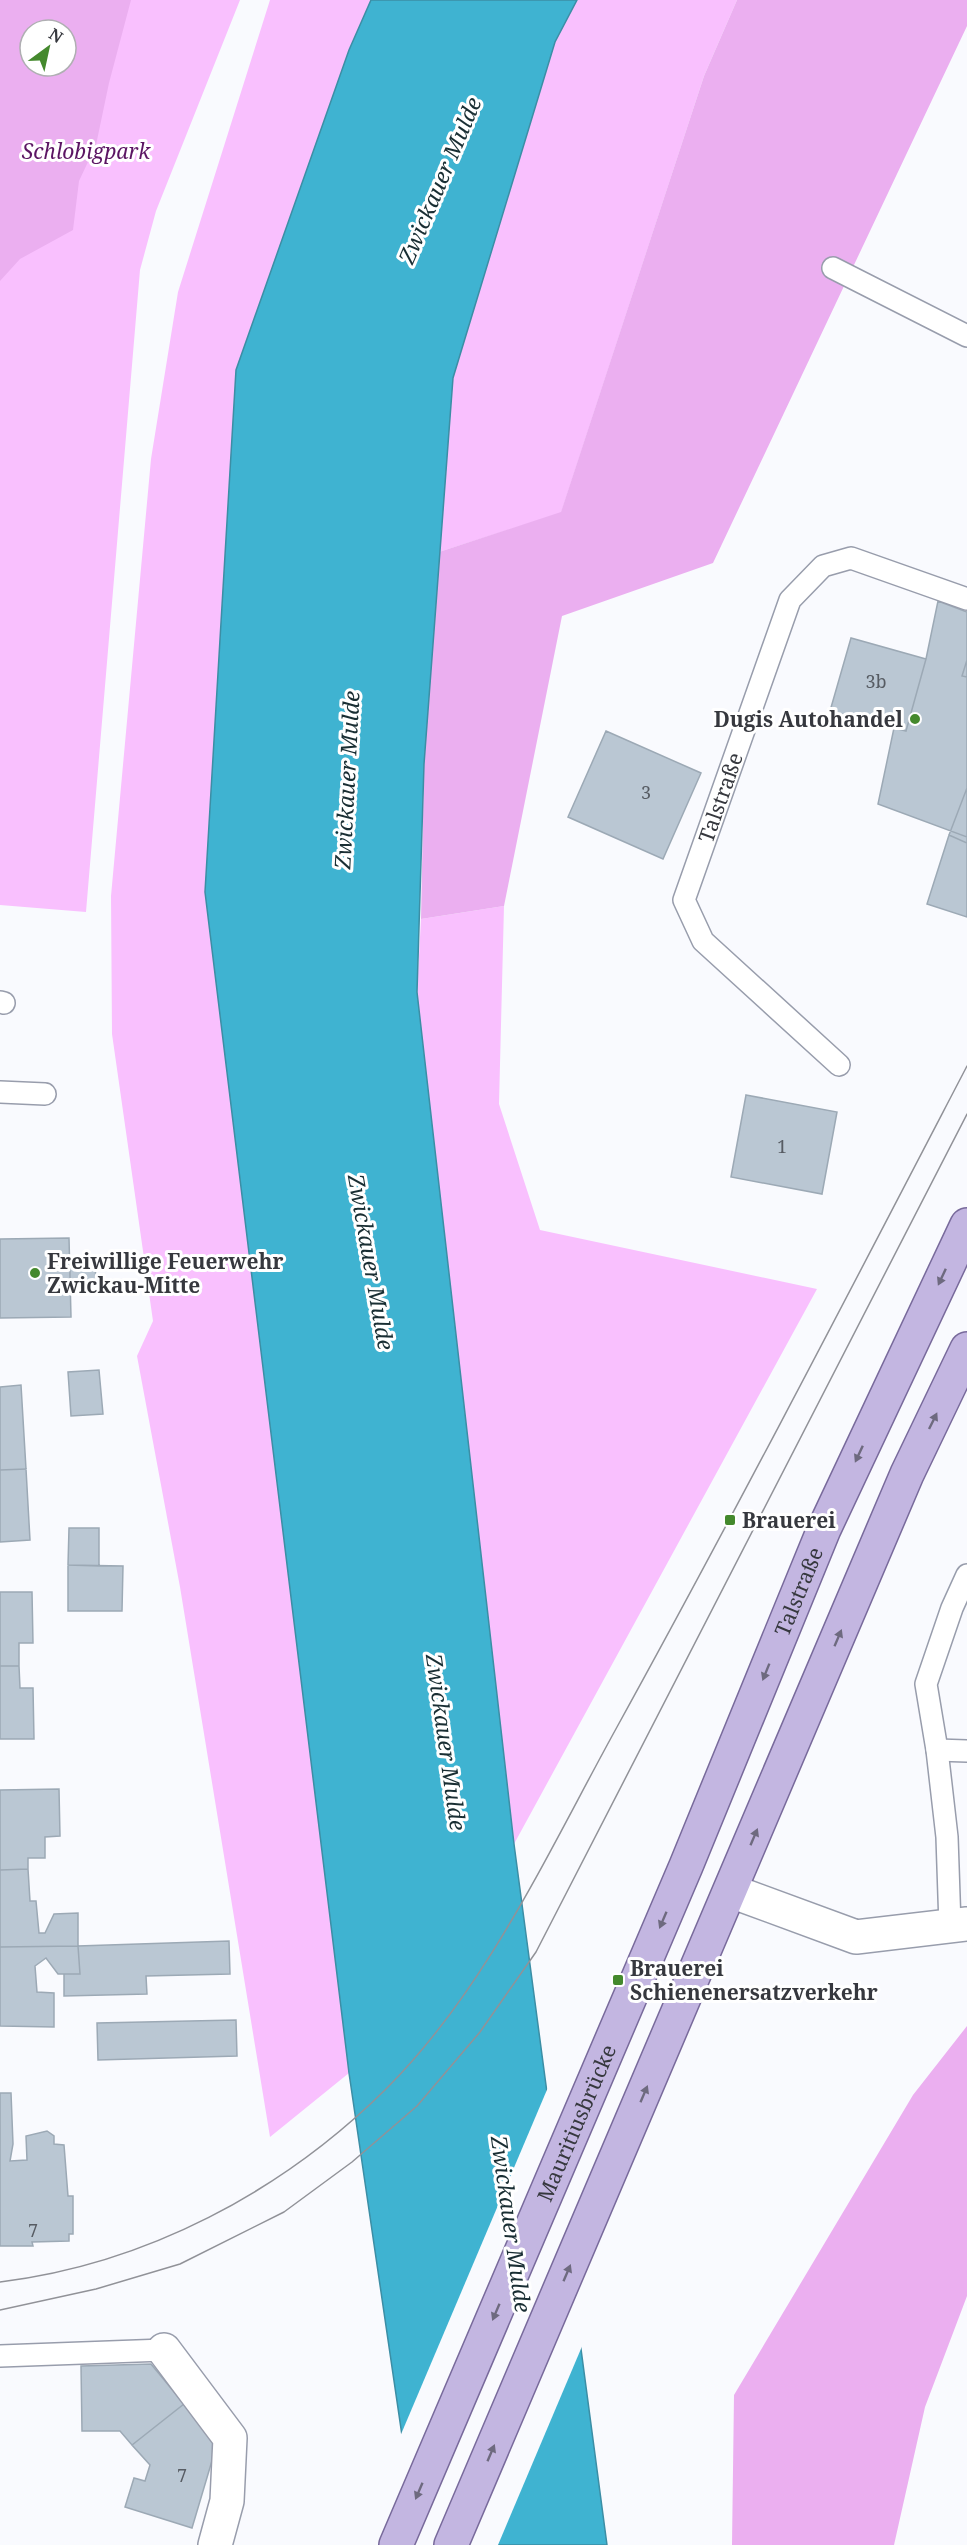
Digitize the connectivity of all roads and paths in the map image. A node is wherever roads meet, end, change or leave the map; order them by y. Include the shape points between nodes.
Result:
1 (833, 268) dead end
2 (967, 336) edge
3 (967, 599) edge
4 (839, 1065) dead end
5 (0, 1092) edge
6 (45, 1094) dead end
7 (967, 1225) edge
8 (967, 1349) edge
9 (967, 1575) edge
10 (937, 1750) junction
11 (967, 1751) edge
12 (686, 1866) joint
13 (731, 1891) junction
14 (958, 1925) edge
15 (164, 2350) joint
16 (0, 2356) edge
17 (214, 2545) edge
18 (396, 2545) edge
19 (451, 2545) edge

1 - 2 lane
3 - 4 lane, Talstraße via 851,558 823,566 790,600 684,900 703,940
5 - 6 lane
7 -> 12 main road, Talstraße via 824,1529
13 -> 8 main road via 907,1474
9 - 10 lane via 926,1684
10 - 11 lane
10 - 14 lane
12 -> 18 main road, Mauritiusbrücke
13 - 14 street via 856,1937
19 -> 13 main road
15 - 16 lane
15 - 17 street via 230,2438 227,2501

